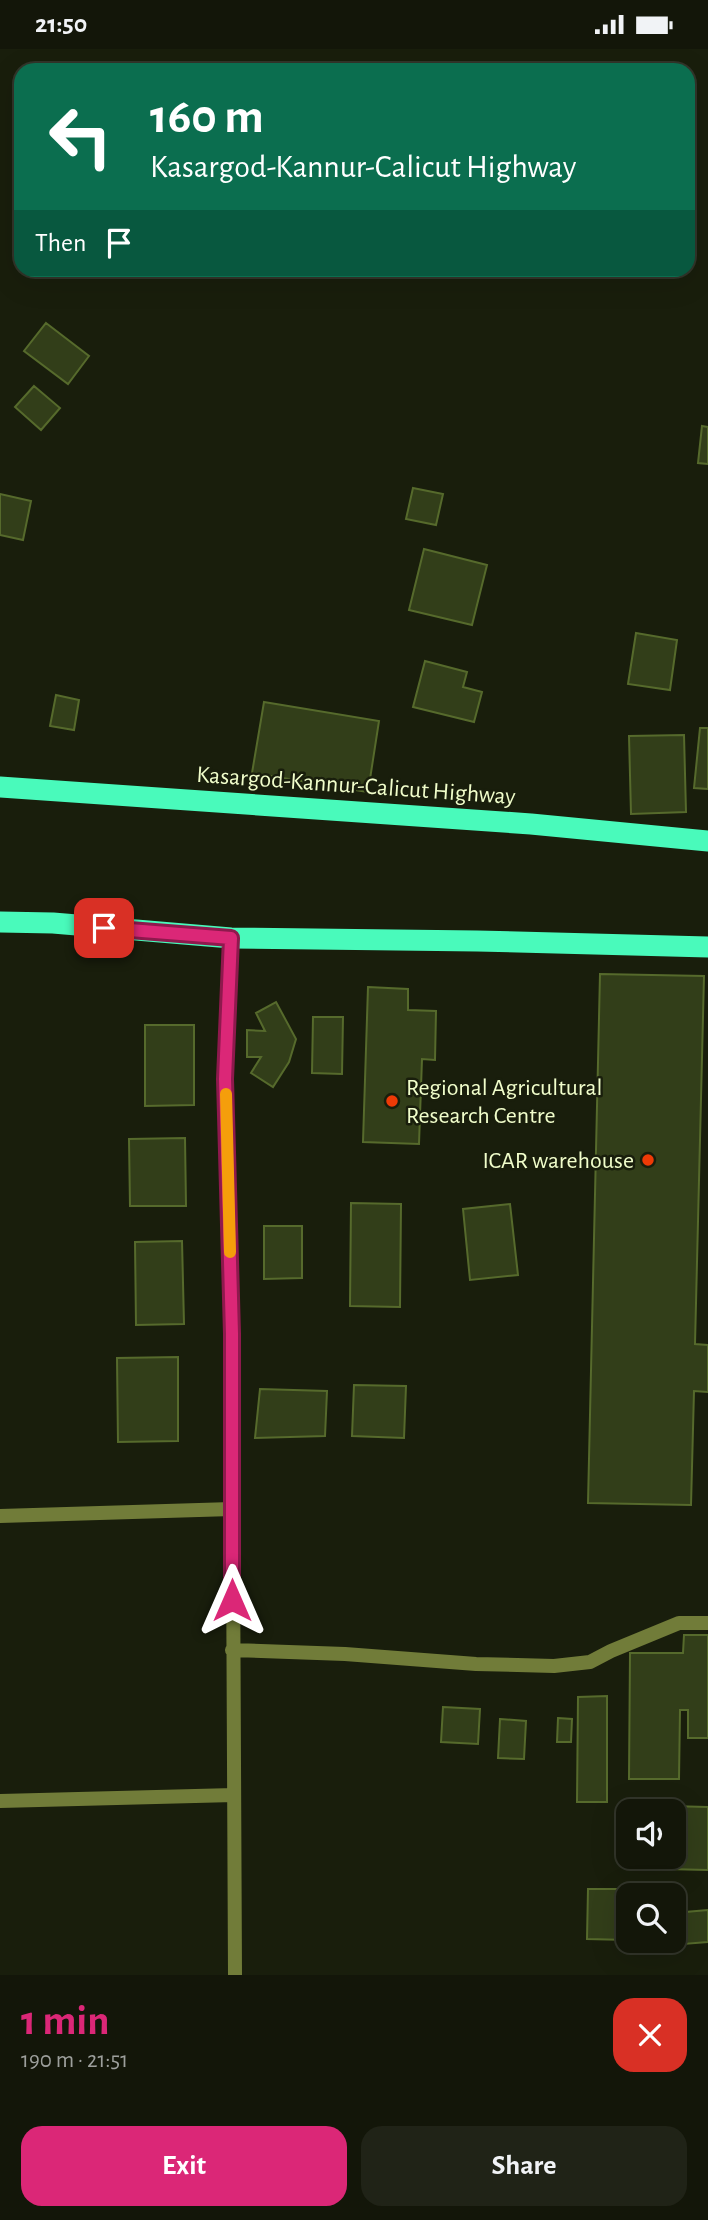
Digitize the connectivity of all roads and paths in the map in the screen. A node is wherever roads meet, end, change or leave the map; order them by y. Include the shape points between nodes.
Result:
1 (0, 787) edge
2 (708, 841) edge
3 (0, 922) edge
4 (231, 938) junction
5 (708, 947) edge
6 (232, 1509) junction
7 (0, 1516) edge
8 (708, 1623) edge
9 (232, 1650) junction
10 (234, 1795) junction
11 (0, 1801) edge
12 (235, 1975) edge

1 - 2 highway, Kasargod-Kannur-Calicut Highway
3 - 4 highway
4 - 5 highway
4 - 6 street via 225,1079
6 - 7 street
6 - 9 street
8 - 9 street via 679,1623 590,1662 554,1666
9 - 10 street
10 - 11 street
10 - 12 street

